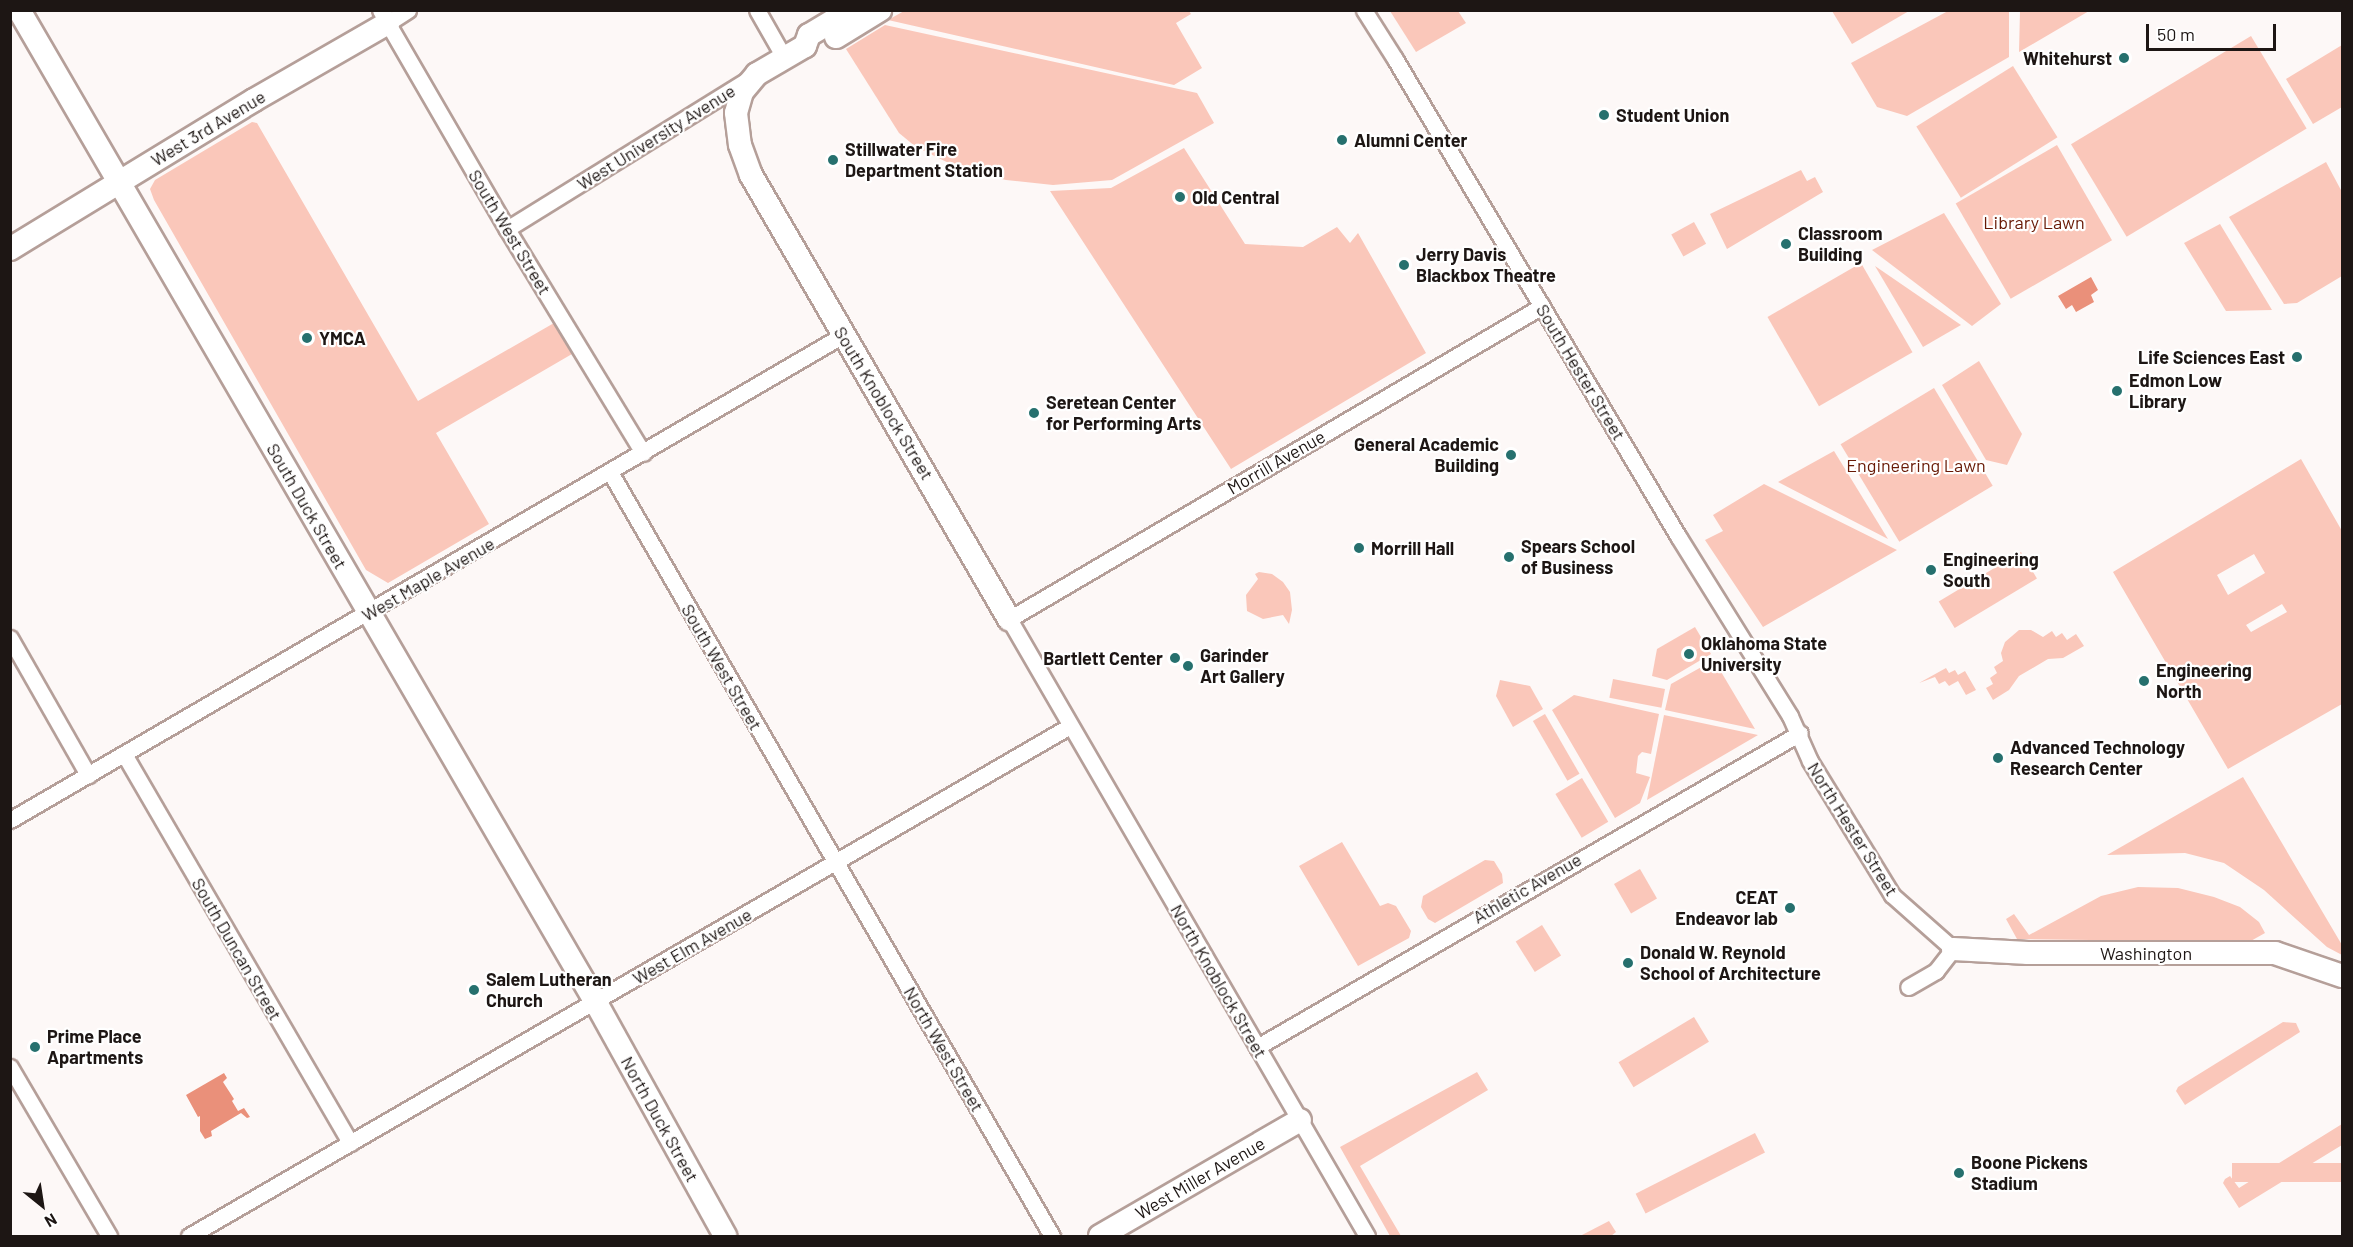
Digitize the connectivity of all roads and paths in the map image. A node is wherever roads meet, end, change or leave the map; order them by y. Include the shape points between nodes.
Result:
1 (19, 10) edge
2 (408, 10) edge
3 (757, 10) edge
4 (851, 10) edge
5 (880, 10) edge
6 (1364, 10) edge
7 (384, 17) edge
8 (805, 46) junction
9 (785, 59) junction
10 (757, 74) junction
11 (119, 182) junction
12 (507, 228) junction
13 (10, 249) edge
14 (1542, 306) junction
15 (843, 335) junction
16 (643, 453) junction
17 (610, 472) junction
18 (369, 613) junction
19 (1009, 619) junction
20 (10, 638) edge
21 (1070, 726) junction
22 (1800, 733) junction
23 (124, 754) junction
24 (88, 775) junction
25 (10, 820) edge
26 (836, 862) junction
27 (1953, 950) junction
28 (2339, 974) edge
29 (1908, 987) dead end
30 (595, 1001) junction
31 (1257, 1047) junction
32 (10, 1067) edge
33 (1300, 1120) junction
34 (350, 1143) junction
35 (109, 1236) edge
36 (189, 1236) edge
37 (724, 1236) edge
38 (1052, 1236) edge
39 (1100, 1236) edge
40 (1367, 1236) edge

1 - 11 street, South Duck Street
2 - 7 street, West 3rd Avenue
3 - 9 street
4 - 8 street, West University Avenue via 809,35
5 - 8 street, West University Avenue via 816,48
6 - 14 street, South Hester Street
7 - 11 street, West 3rd Avenue
7 - 12 street, South West Street
8 - 9 street, West University Avenue
9 - 10 street, West University Avenue
10 - 12 street, West University Avenue
10 - 15 street, South Knoblock Street via 742,92 736,113 740,145 751,175
11 - 13 street, West 3rd Avenue
11 - 18 street, South Duck Street
12 - 16 street, South West Street
14 - 19 street, Morrill Avenue
14 - 22 street, South Hester Street
15 - 16 street, West Maple Avenue
15 - 19 street, South Knoblock Street
16 - 17 street, West Maple Avenue
17 - 18 street, West Maple Avenue
17 - 26 street, South West Street
18 - 23 street, West Maple Avenue
18 - 30 street, South Duck Street
19 - 21 street, South Knoblock Street
20 - 24 street
21 - 26 street, West Elm Avenue
21 - 31 street, North Knoblock Street
22 - 27 street, North Hester Street via 1810,761 1892,895
22 - 31 street, Athletic Avenue
23 - 24 street, West Maple Avenue
23 - 34 street, South Duncan Street
24 - 25 street, West Maple Avenue
26 - 30 street, West Elm Avenue
26 - 38 street, North West Street
27 - 28 street, Washington via 2275,953
27 - 29 street via 1936,971
30 - 34 street, West Elm Avenue
30 - 37 street, North Duck Street
31 - 33 street, North Knoblock Street
32 - 35 street
33 - 39 street, West Miller Avenue
33 - 40 street, North Knoblock Street
34 - 36 street, West Elm Avenue

